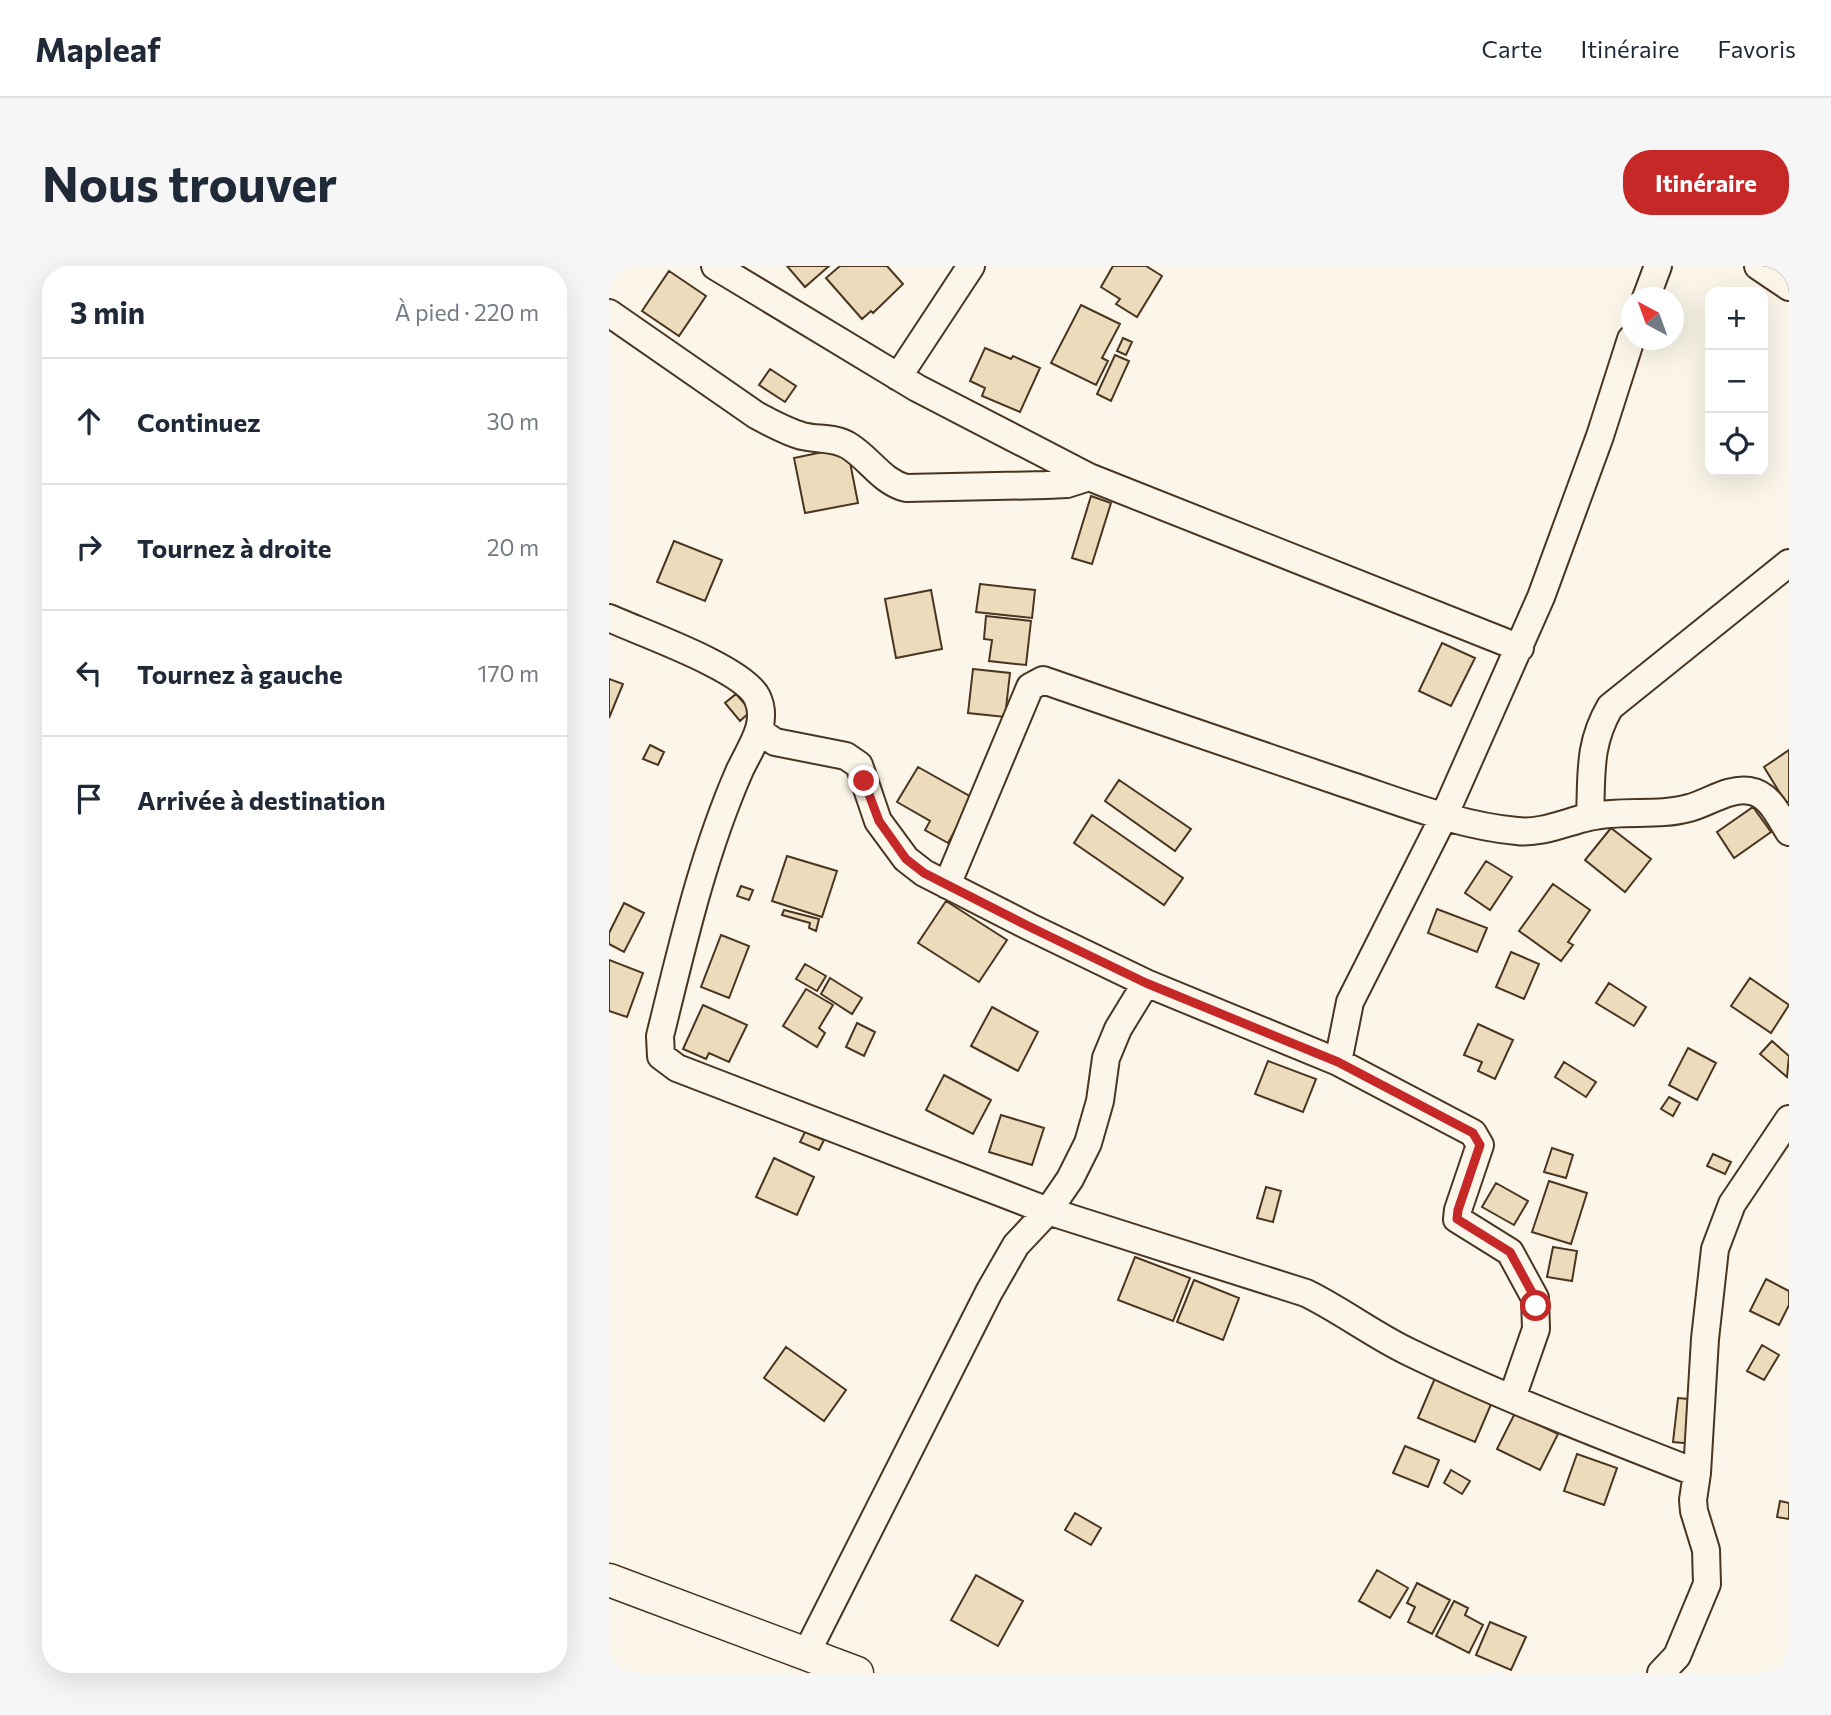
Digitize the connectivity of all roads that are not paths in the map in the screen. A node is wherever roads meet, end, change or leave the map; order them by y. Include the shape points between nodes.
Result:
1 (715, 266) edge
2 (971, 266) edge
3 (1658, 266) edge
4 (1758, 266) edge
5 (1650, 287) edge
6 (1789, 287) edge
7 (609, 313) edge
8 (1628, 350) edge
9 (898, 377) junction
10 (1089, 477) junction
11 (1789, 564) edge
12 (609, 618) edge
13 (1520, 648) junction
14 (759, 731) junction
15 (1444, 816) junction
16 (1590, 816) junction
17 (1789, 832) edge
18 (947, 885) junction
19 (1146, 983) junction
20 (1338, 1062) junction
21 (1789, 1119) edge
22 (1048, 1211) junction
23 (1512, 1398) junction
24 (1697, 1473) junction
25 (609, 1580) edge
26 (806, 1654) junction
27 (857, 1673) edge
28 (1661, 1673) edge

1 - 9 street
2 - 9 street
3 - 5 street
4 - 6 street
7 - 10 street via 757,415 804,436 847,444 895,485 1046,485
8 - 13 street
9 - 10 street
10 - 13 street
11 - 16 street via 1610,707 1592,754
12 - 14 street via 724,668 742,681 759,702
13 - 15 street
14 - 18 street via 775,742 846,756 859,765 879,821 894,845 924,873
14 - 22 street via 739,771 699,879 660,1036 661,1056 677,1068
15 - 16 street via 1520,832
15 - 18 street via 1043,680 1030,687
15 - 20 street via 1350,1002
16 - 17 street via 1673,811 1750,791 1766,798
18 - 19 street
19 - 20 street
19 - 22 street via 1106,1058 1088,1143
20 - 23 street via 1477,1138 1480,1145 1457,1219 1510,1252 1535,1298 1536,1329
21 - 24 street via 1732,1204 1715,1250
22 - 23 street via 1306,1293 1408,1352
22 - 26 street via 1016,1245 989,1292
23 - 24 street
24 - 28 street via 1694,1511 1706,1550 1707,1584 1677,1656
25 - 26 street
26 - 27 street

